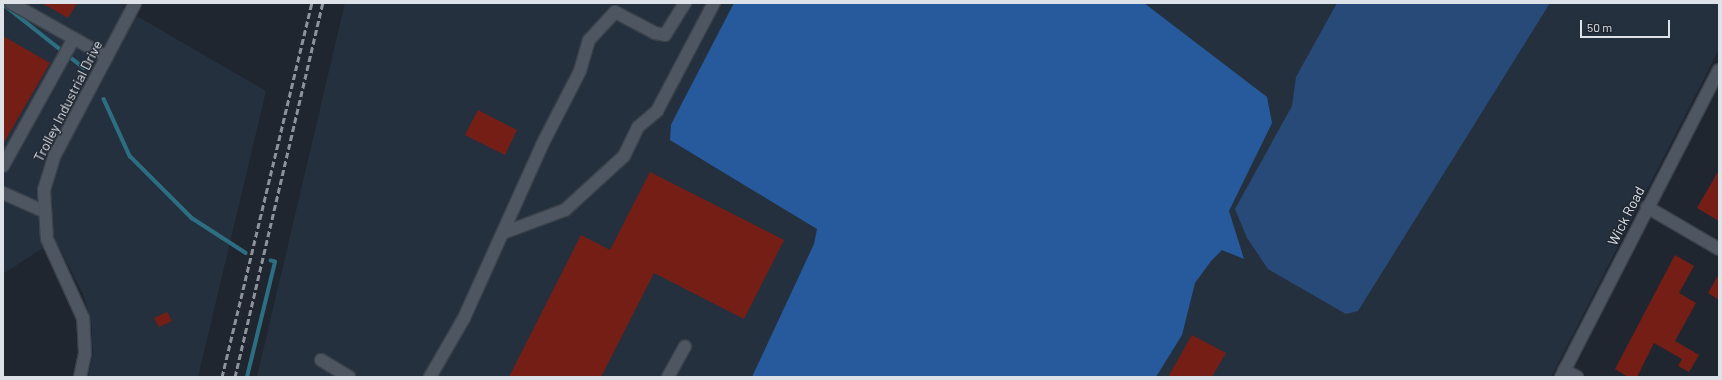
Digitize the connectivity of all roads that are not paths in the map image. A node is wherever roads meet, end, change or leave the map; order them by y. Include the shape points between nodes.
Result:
1 (11, 3) edge
2 (136, 3) edge
3 (685, 3) edge
4 (714, 3) edge
5 (74, 38) junction
6 (107, 57) junction
7 (1719, 70) edge
8 (3, 166) edge
9 (3, 193) edge
10 (1647, 208) junction
11 (43, 211) junction
12 (502, 233) junction
13 (1719, 250) edge
14 (685, 346) dead end
15 (321, 360) dead end
16 (1563, 373) edge
17 (80, 377) edge
18 (349, 377) edge
19 (430, 377) edge
20 (668, 377) edge
21 (1577, 377) edge

1 - 5 street
2 - 6 street, Trolley Industrial Drive
3 - 12 street via 665,35 655,33 615,12 598,28 589,40 580,70
4 - 12 street via 657,111 638,127 624,156 565,210
5 - 6 street
5 - 8 street
6 - 11 street, Trolley Industrial Drive via 52,162 44,190
7 - 10 street, Wick Road
9 - 11 street
10 - 13 street
10 - 16 street, Wick Road
11 - 17 street, Trolley Industrial Drive via 47,240 83,318 86,341
12 - 19 street via 464,318
14 - 20 street
15 - 18 street
16 - 21 street

